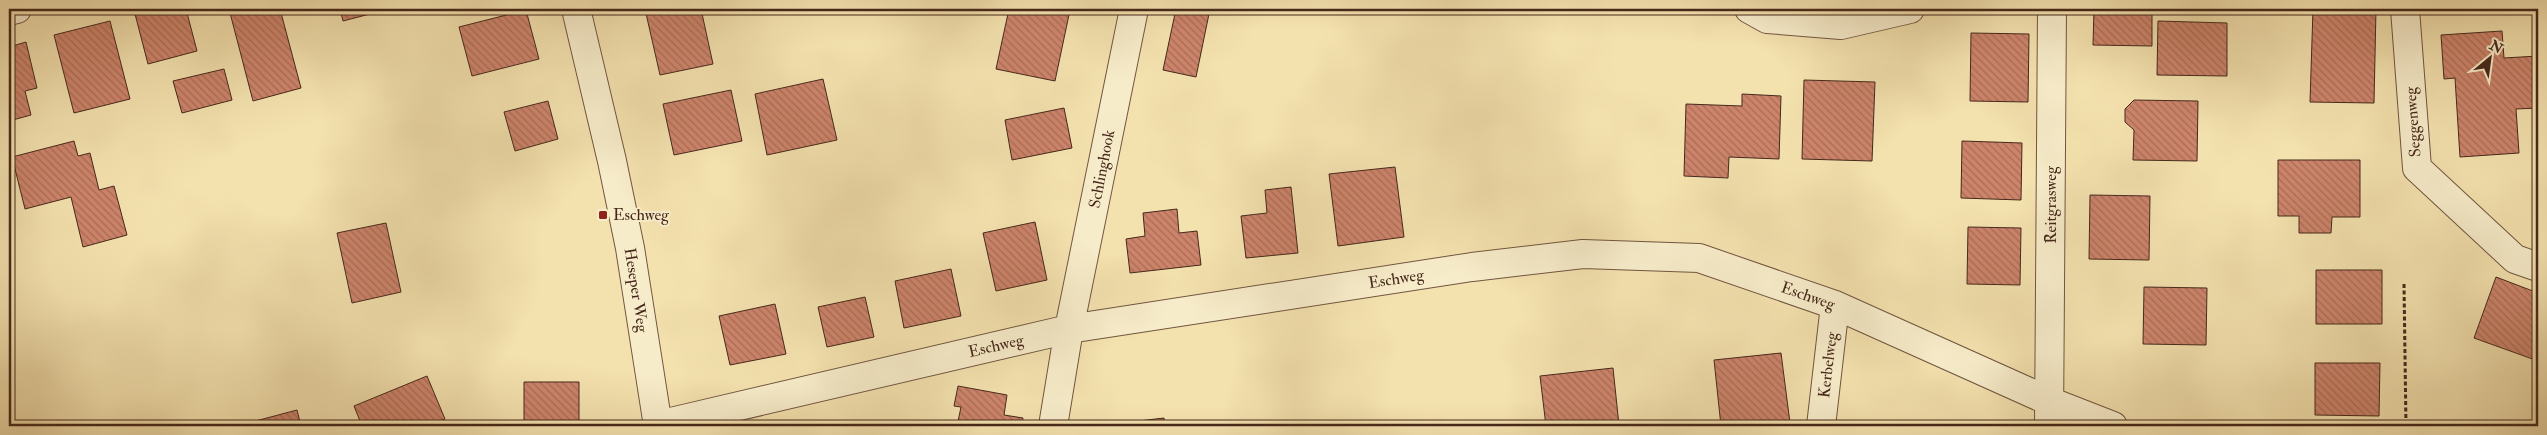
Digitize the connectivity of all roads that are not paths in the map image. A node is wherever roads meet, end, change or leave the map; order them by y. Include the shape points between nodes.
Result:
1 (17, 9) edge
2 (576, 9) edge
3 (1134, 9) edge
4 (1749, 9) edge
5 (1910, 9) edge
6 (2052, 9) edge
7 (2405, 9) edge
8 (9, 11) edge
9 (2538, 267) edge
10 (1835, 305) junction
11 (1069, 329) junction
12 (2049, 414) edge
13 (658, 425) edge
14 (1054, 426) edge
15 (1820, 426) edge
16 (2113, 426) edge

1 - 8 street
2 - 13 street, Heseper Weg via 630,248
3 - 11 street, Schlinghook
4 - 5 street via 1767,19 1841,25
6 - 12 street, Reitgrasweg
7 - 9 street, Seggenweg via 2417,168 2515,259
10 - 11 street, Eschweg via 1699,258 1583,254 1472,267
10 - 12 street, Eschweg
10 - 15 street, Kerbelweg
11 - 13 street, Eschweg
11 - 14 street, Schlinghook
12 - 16 street, Eschweg

